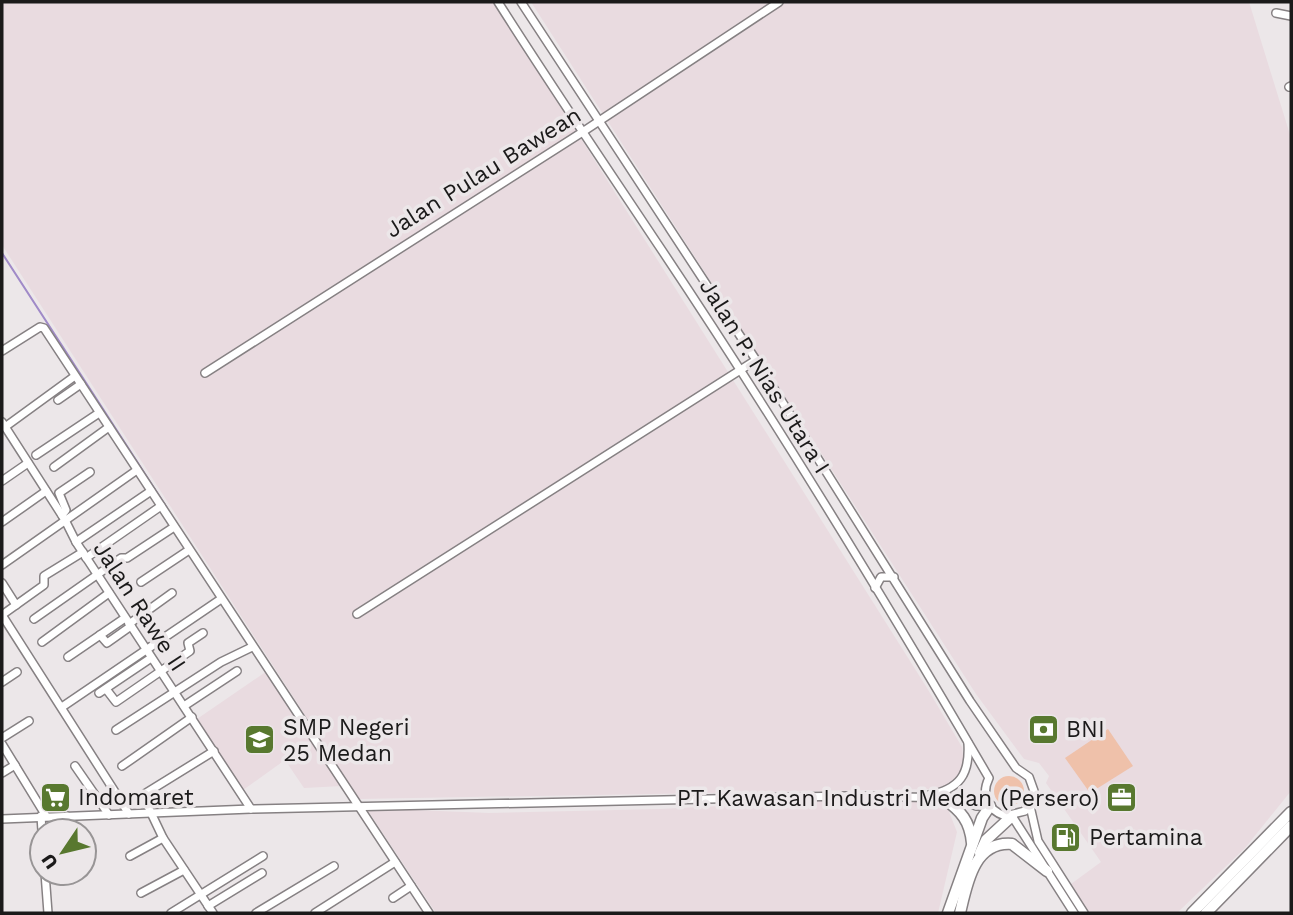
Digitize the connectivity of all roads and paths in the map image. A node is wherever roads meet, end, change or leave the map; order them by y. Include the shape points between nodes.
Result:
1 (498, 2) edge
2 (521, 2) edge
3 (779, 2) edge
4 (1276, 13) dead end
5 (1291, 16) edge
6 (597, 122) junction
7 (581, 133) junction
8 (2, 351) edge
9 (756, 360) junction
10 (739, 371) junction
11 (205, 373) dead end
12 (75, 376) junction
13 (81, 384) junction
14 (58, 400) dead end
15 (99, 413) junction
16 (4, 425) edge
17 (109, 427) junction
18 (36, 455) dead end
19 (28, 463) junction
20 (54, 467) dead end
21 (137, 470) junction
22 (90, 472) dead end
23 (2, 481) edge
24 (46, 491) junction
25 (150, 491) junction
26 (161, 506) junction
27 (63, 517) junction
28 (2, 522) edge
29 (174, 527) junction
30 (76, 542) junction
31 (189, 550) junction
32 (84, 555) junction
33 (2, 565) edge
34 (97, 575) junction
35 (895, 577) junction
36 (141, 582) dead end
37 (2, 583) edge
38 (875, 588) junction
39 (109, 593) junction
40 (172, 593) dead end
41 (221, 599) junction
42 (16, 606) junction
43 (357, 614) dead end
44 (2, 615) edge
45 (34, 619) dead end
46 (128, 623) junction
47 (203, 633) dead end
48 (42, 642) dead end
49 (252, 647) junction
50 (146, 650) junction
51 (68, 657) dead end
52 (151, 658) junction
53 (160, 671) junction
54 (237, 671) dead end
55 (17, 673) dead end
56 (2, 682) edge
57 (174, 693) junction
58 (184, 706) junction
59 (62, 707) junction
60 (192, 717) junction
61 (29, 722) dead end
62 (116, 730) dead end
63 (2, 738) edge
64 (968, 740) junction
65 (2, 744) edge
66 (214, 751) junction
67 (15, 765) junction
68 (75, 766) dead end
69 (122, 766) dead end
70 (2, 774) edge
71 (921, 797) junction
72 (944, 799) junction
73 (363, 806) junction
74 (989, 806) junction
75 (1030, 806) junction
76 (251, 809) junction
77 (1291, 812) edge
78 (149, 813) junction
79 (109, 814) junction
80 (129, 814) junction
81 (44, 816) junction
82 (67, 816) joint
83 (1012, 817) junction
84 (2, 819) edge
85 (1291, 826) edge
86 (163, 838) junction
87 (977, 850) junction
88 (130, 856) dead end
89 (262, 856) dead end
90 (395, 862) junction
91 (334, 866) dead end
92 (184, 870) junction
93 (1048, 871) junction
94 (262, 873) dead end
95 (411, 886) junction
96 (46, 887) edge
97 (141, 893) dead end
98 (202, 895) junction
99 (393, 898) dead end
100 (208, 906) junction
101 (425, 912) edge
102 (48, 913) edge
103 (171, 913) edge
104 (213, 913) edge
105 (256, 913) edge
106 (317, 913) edge
107 (948, 913) edge
108 (960, 913) edge
109 (1074, 913) edge
110 (1084, 913) edge
111 (1192, 913) edge
112 (1206, 913) edge

1 - 7 street, Jalan P. Nias Utara I
2 - 6 street, Jalan P. Nias Utara I
3 - 6 street, Jalan Pulau Bawean
4 - 5 street
6 - 7 street, Jalan Pulau Bawean
6 - 9 street, Jalan P. Nias Utara I
7 - 10 street, Jalan P. Nias Utara I
7 - 11 street, Jalan Pulau Bawean
8 - 12 street via 42,327
9 - 10 street
9 - 35 street, Jalan P. Nias Utara I
10 - 38 street, Jalan P. Nias Utara I
10 - 43 street
12 - 13 street
12 - 16 street
13 - 14 street
13 - 15 street
15 - 17 street
15 - 18 street
16 - 19 street, Jalan Rawe II
17 - 20 street
17 - 21 street
19 - 23 street
19 - 24 street, Jalan Rawe II
21 - 25 street
21 - 27 street
22 - 27 street via 59,493 66,510
24 - 27 street, Jalan Rawe II
24 - 28 street
25 - 26 street
25 - 30 street
26 - 29 street
26 - 32 street
27 - 30 street, Jalan Rawe II
27 - 33 street
29 - 31 street
29 - 34 street
30 - 32 street, Jalan Rawe II
31 - 36 street
31 - 41 street
32 - 34 street, Jalan Rawe II
32 - 42 street via 44,576 44,585
34 - 39 street, Jalan Rawe II
34 - 45 street
35 - 38 street via 881,577
35 - 75 street, Jalan P. Nias Utara I via 970,701 1016,768 1033,784
37 - 42 street
38 - 64 street, Jalan P. Nias Utara I
39 - 46 street, Jalan Rawe II
39 - 48 street
40 - 46 street
41 - 49 street
41 - 50 street
42 - 44 street
44 - 59 street
46 - 50 street, Jalan Rawe II
46 - 51 street via 107,643 100,635
47 - 53 street via 188,643 190,652
49 - 57 street
49 - 73 street
50 - 52 street, Jalan Rawe II
50 - 59 street
52 - 53 street, Jalan Rawe II
52 - 53 street via 103,691 116,702
53 - 57 street, Jalan Rawe II
54 - 58 street
55 - 56 street
57 - 58 street, Jalan Rawe II
57 - 62 street
58 - 60 street, Jalan Rawe II
59 - 80 street
60 - 66 street, Jalan Rawe II
60 - 69 street
61 - 63 street
64 - 71 street via 969,761 960,782
64 - 74 street, Jalan P. Nias Utara I via 989,778 985,792
65 - 67 street
66 - 76 street, Jalan Rawe II
66 - 78 street via 146,793
67 - 70 street
67 - 81 street
68 - 79 street
71 - 72 street
71 - 73 street
72 - 74 street
72 - 87 highway via 965,817
73 - 76 street
73 - 90 street
74 - 83 street
74 - 87 highway via 982,818
75 - 83 street
75 - 110 street via 1038,841
76 - 78 street
77 - 111 highway
78 - 80 street
78 - 86 street
79 - 80 street
79 - 82 street
81 - 82 street
81 - 84 street
83 - 87 highway
83 - 93 street
85 - 112 highway
86 - 88 street
86 - 92 street
87 - 93 highway via 1012,844
87 - 107 highway
87 - 108 highway
89 - 98 street
90 - 95 street
90 - 106 street
91 - 105 street
92 - 97 street
92 - 98 street
93 - 109 street
94 - 100 street
95 - 99 street
95 - 101 street
96 - 102 street
98 - 100 street
98 - 103 street
100 - 104 street

